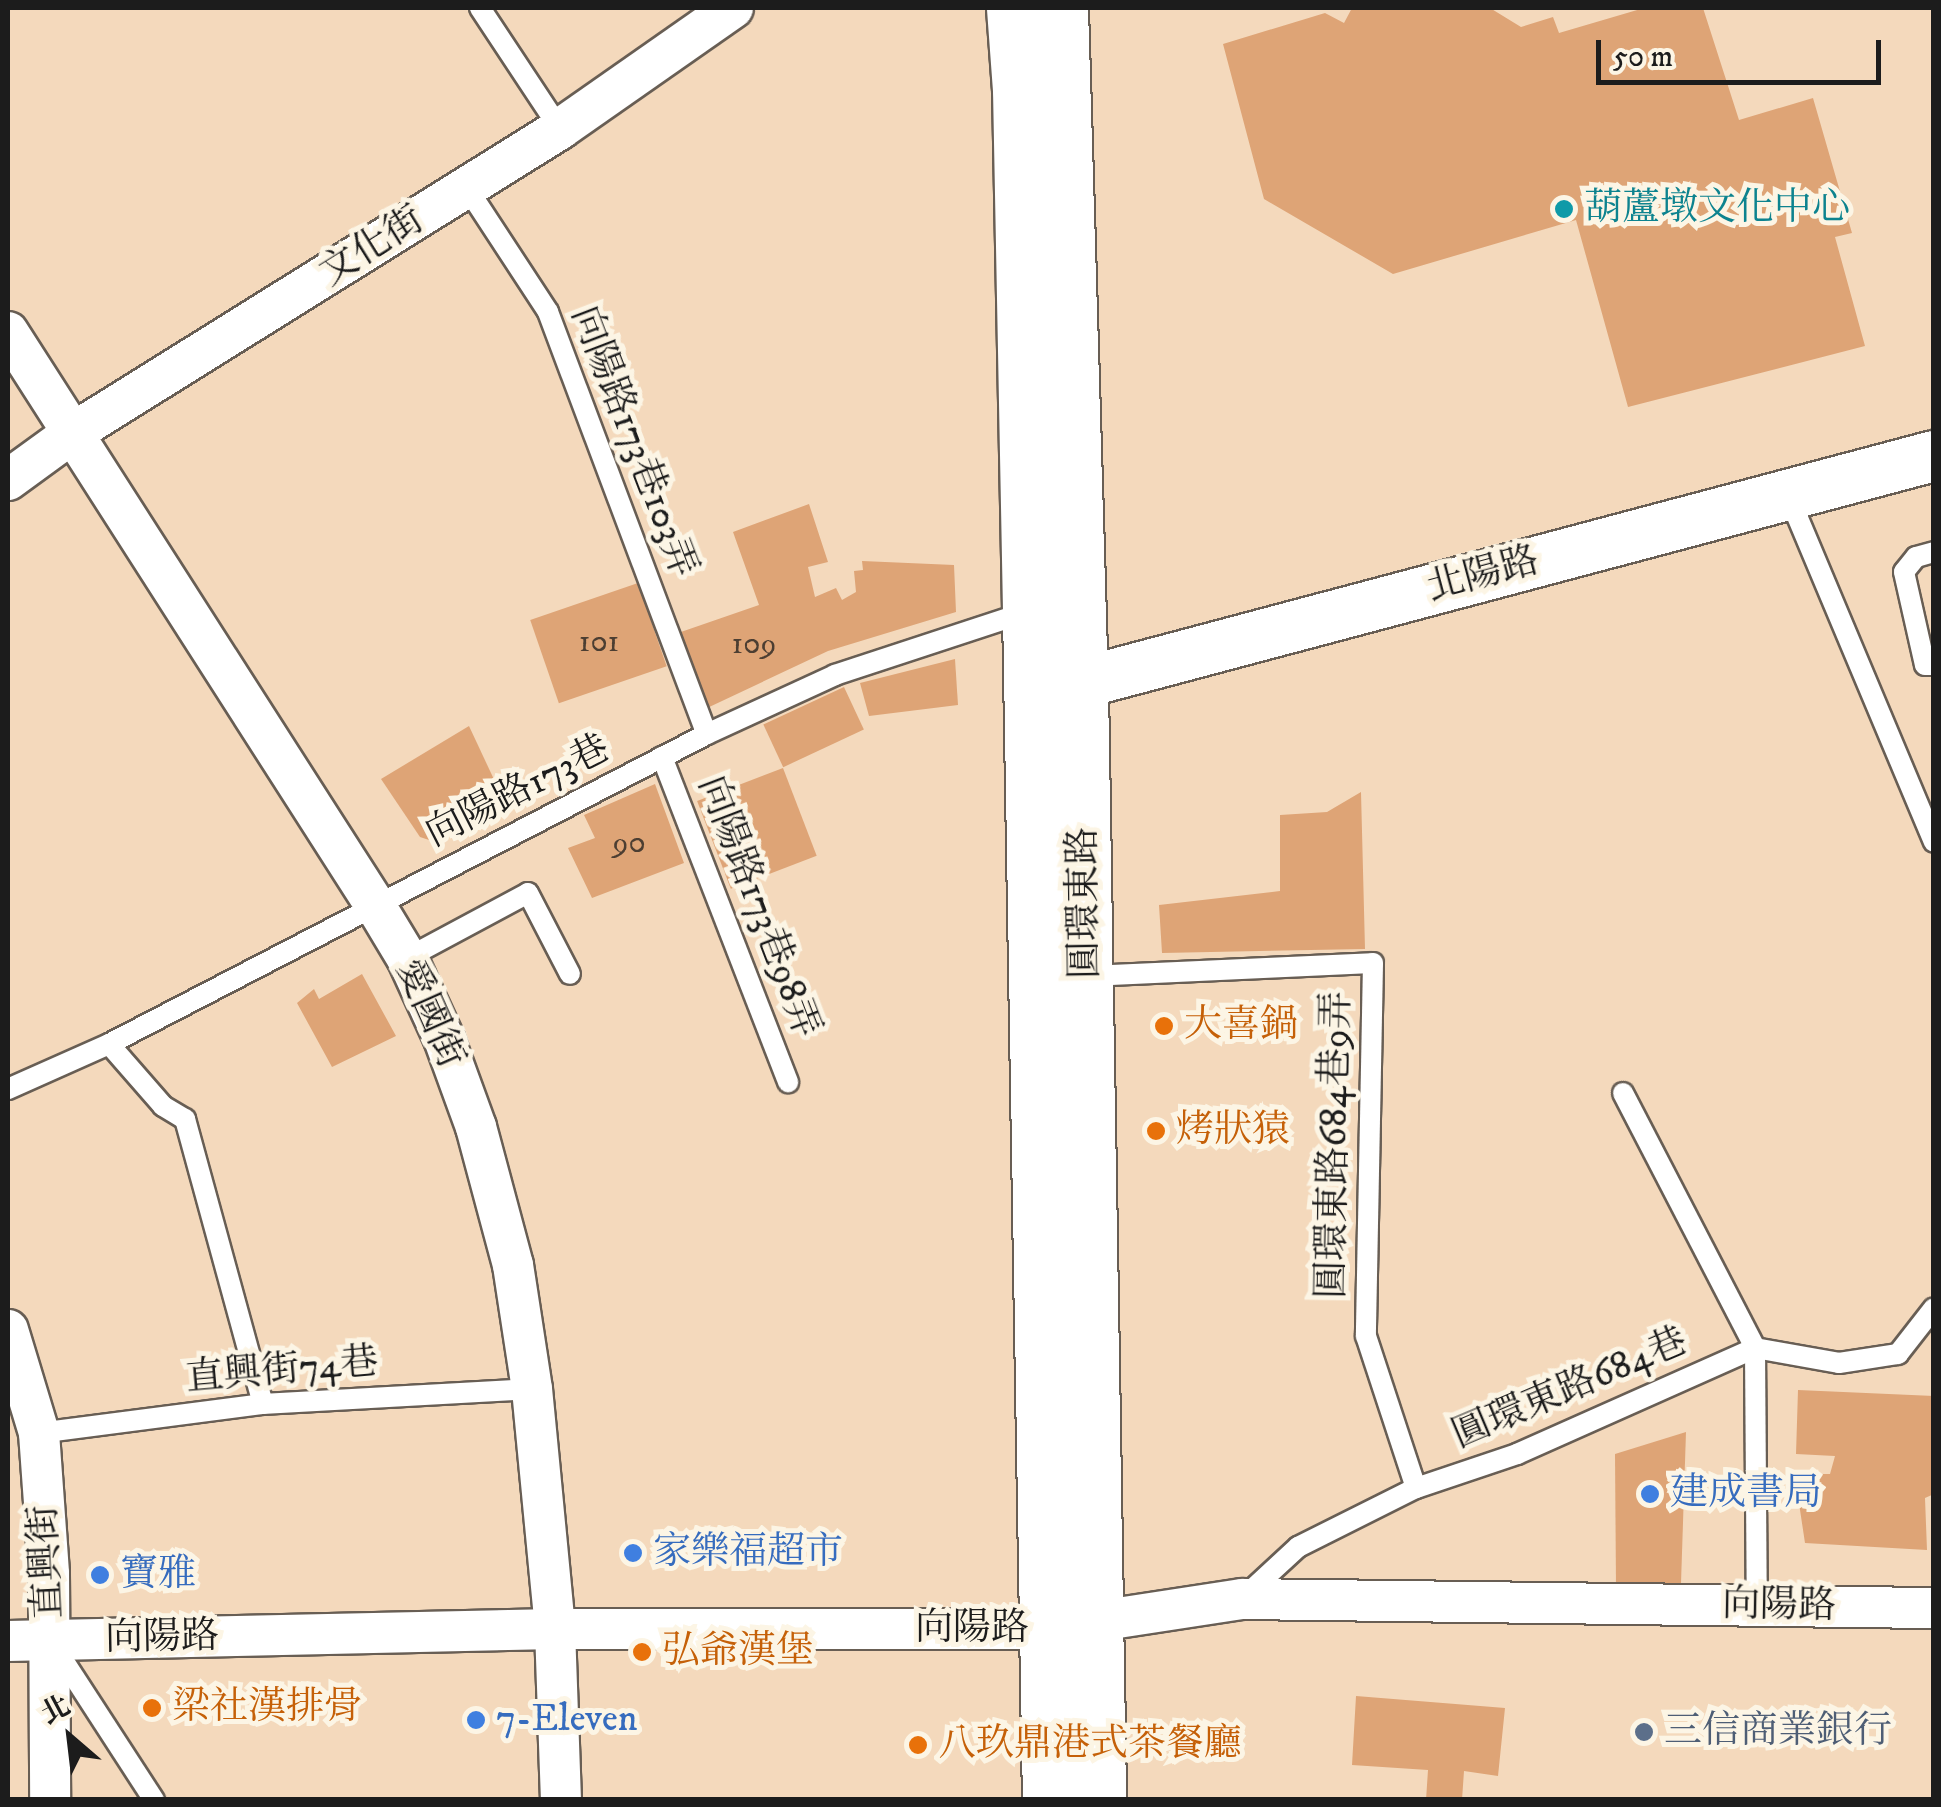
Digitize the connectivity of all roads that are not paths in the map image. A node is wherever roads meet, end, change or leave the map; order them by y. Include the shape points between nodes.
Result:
1 (480, 8) edge
2 (733, 8) edge
3 (1014, 8) edge
4 (1060, 8) edge
5 (560, 129) junction
6 (468, 188) junction
7 (8, 332) edge
8 (72, 434) junction
9 (1934, 456) edge
10 (8, 480) edge
11 (1789, 497) junction
12 (1934, 552) edge
13 (1053, 601) junction
14 (1934, 665) edge
15 (1056, 691) junction
16 (708, 734) junction
17 (662, 756) junction
18 (1934, 842) edge
19 (375, 905) junction
20 (407, 958) junction
21 (570, 974) dead end
22 (1086, 976) junction
23 (109, 1044) junction
24 (788, 1082) dead end
25 (8, 1089) edge
26 (1623, 1092) dead end
27 (1934, 1308) edge
28 (8, 1330) edge
29 (1755, 1348) junction
30 (532, 1389) junction
31 (263, 1404) junction
32 (39, 1432) junction
33 (1416, 1488) junction
34 (1242, 1600) junction
35 (1757, 1606) junction
36 (1934, 1608) edge
37 (1071, 1627) junction
38 (555, 1629) junction
39 (50, 1640) junction
40 (8, 1641) edge
41 (50, 1800) edge
42 (154, 1800) edge
43 (561, 1800) edge
44 (1050, 1800) edge
45 (1098, 1800) edge

1 - 5 lane
2 - 5 street, 文化街
3 - 13 main road, 圓環東路
4 - 13 main road, 圓環東路
5 - 6 street, 文化街
6 - 8 street, 文化街
6 - 16 lane, 向陽路173巷103弄 via 548,312
7 - 8 street, 愛國街
8 - 10 street, 文化街
8 - 19 street, 愛國街
9 - 11 street, 北陽路
11 - 15 street, 北陽路
11 - 18 lane
12 - 14 lane via 1916,557 1904,572 1926,665
13 - 15 main road, 圓環東路
13 - 16 lane, 向陽路173巷 via 835,675
15 - 22 main road, 圓環東路
15 - 37 main road, 圓環東路
16 - 17 lane, 向陽路173巷
17 - 19 lane, 向陽路173巷
17 - 24 lane, 向陽路173巷98弄
19 - 20 street, 愛國街
19 - 23 lane, 向陽路173巷
20 - 21 lane via 528,893
20 - 30 street, 愛國街 via 476,1127 513,1265
22 - 33 lane, 圓環東路684巷9弄 via 1373,963 1366,1336
22 - 37 main road, 圓環東路
23 - 25 lane, 向陽路173巷
23 - 31 lane via 162,1106 185,1119
26 - 29 lane
27 - 29 lane via 1898,1354 1839,1362
28 - 32 street, 直興街
29 - 33 lane, 圓環東路684巷 via 1517,1454
29 - 35 lane
30 - 31 lane, 直興街74巷
30 - 38 street, 愛國街
31 - 32 lane, 直興街74巷
32 - 39 street, 直興街
33 - 34 lane, 圓環東路684巷 via 1298,1548
34 - 35 street, 向陽路
34 - 37 street, 向陽路
35 - 36 street, 向陽路
37 - 38 street, 向陽路
37 - 44 main road, 圓環東路
37 - 45 main road, 圓環東路
38 - 39 street, 向陽路
38 - 43 street, 愛國街
39 - 40 street, 向陽路
39 - 41 street, 直興街
39 - 42 lane

